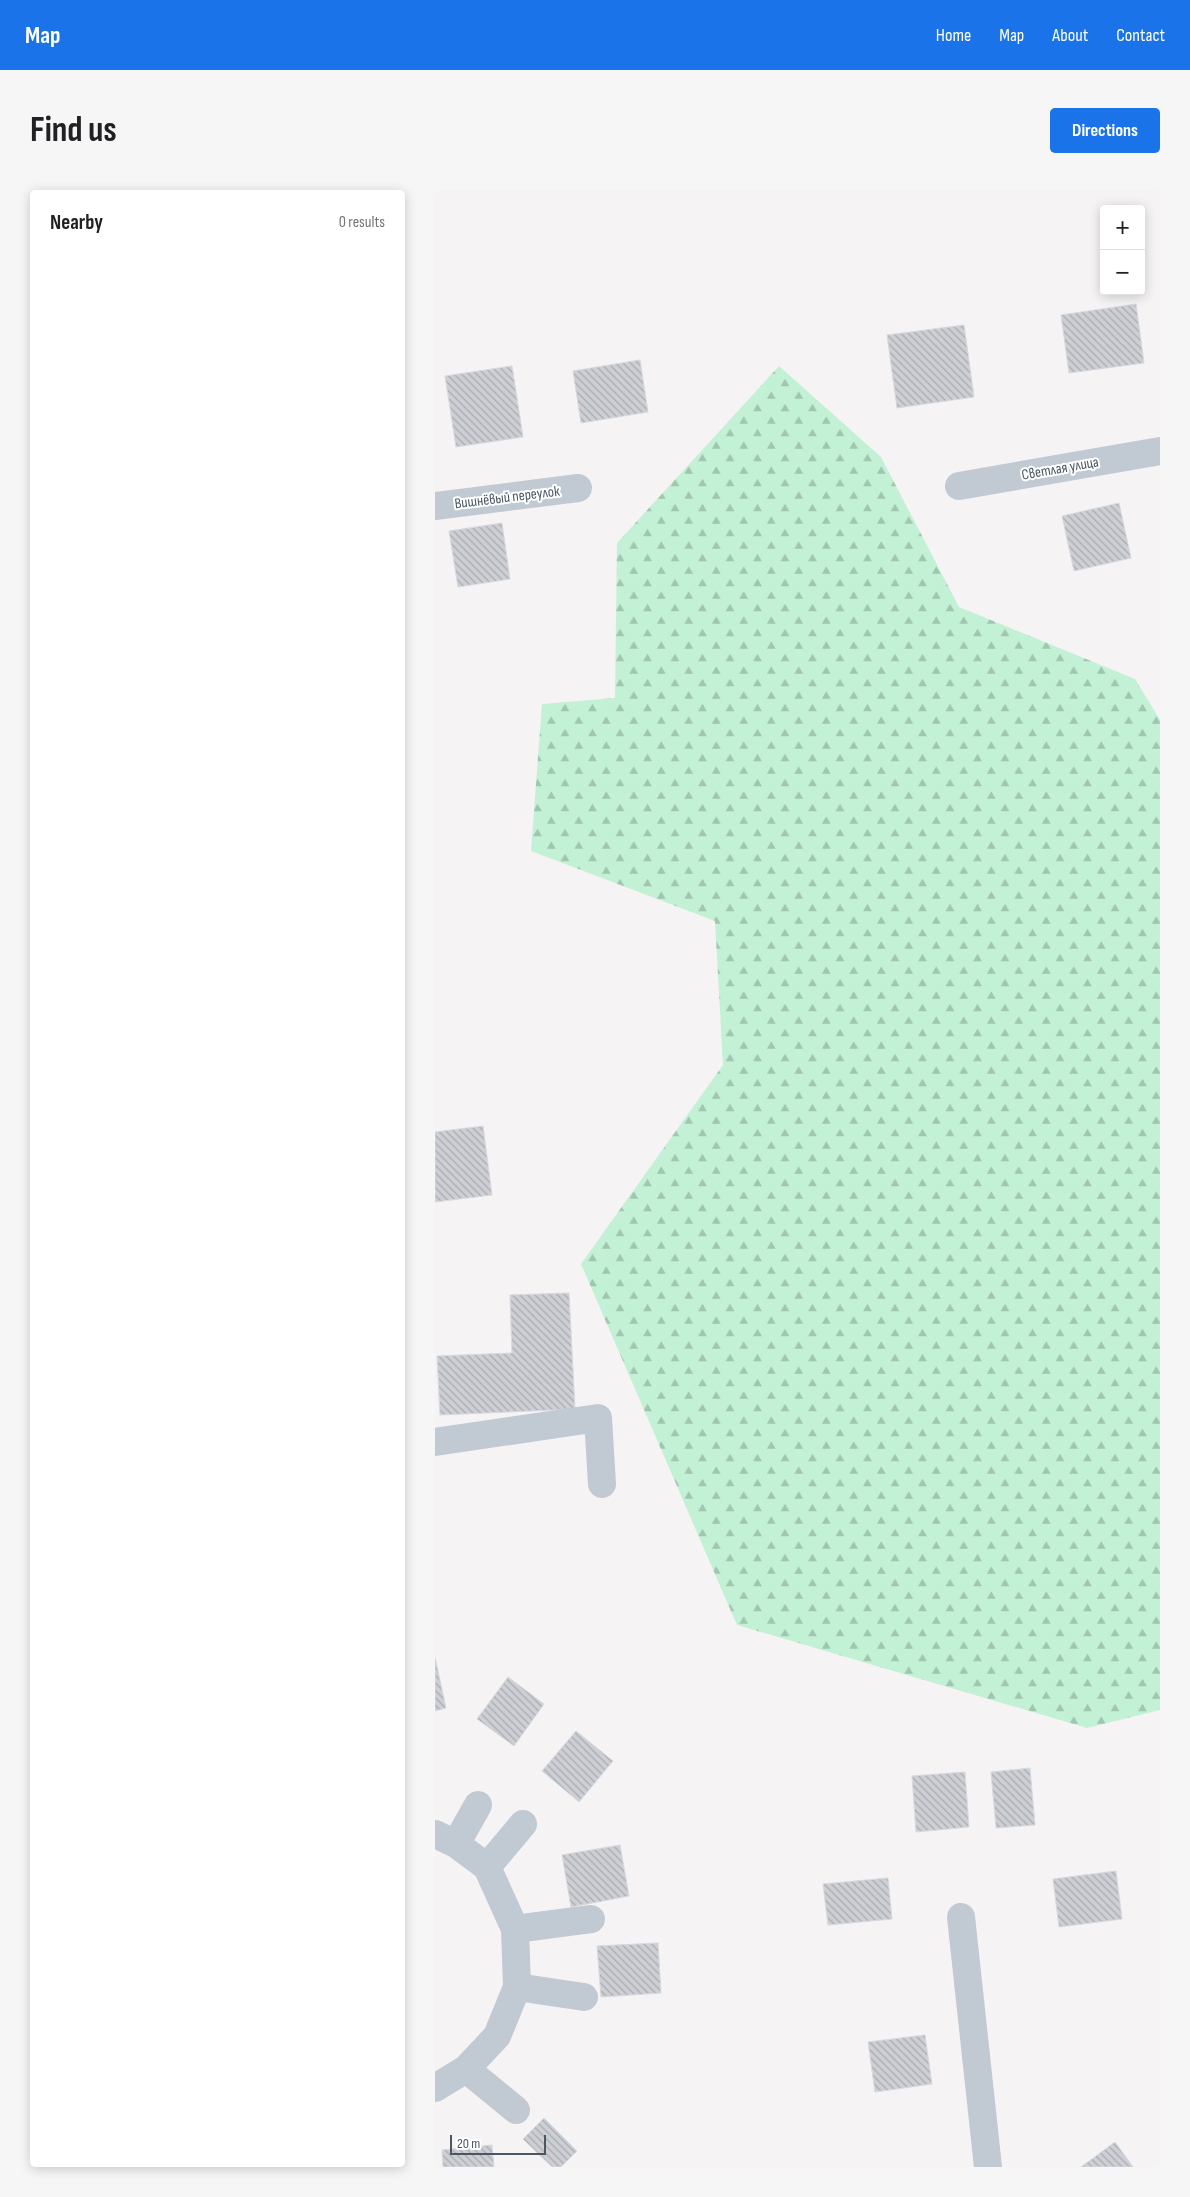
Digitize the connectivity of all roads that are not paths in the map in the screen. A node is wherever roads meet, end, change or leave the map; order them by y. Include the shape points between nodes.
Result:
1 (1160, 451) edge
2 (959, 486) dead end
3 (578, 488) dead end
4 (435, 506) edge
5 (435, 1442) edge
6 (602, 1484) dead end
7 (477, 1805) dead end
8 (523, 1824) dead end
9 (445, 1839) edge
10 (487, 1867) junction
11 (961, 1917) dead end
12 (591, 1919) dead end
13 (515, 1929) junction
14 (517, 1987) junction
15 (583, 1998) dead end
16 (466, 2068) junction
17 (435, 2088) edge
18 (516, 2110) dead end
19 (987, 2167) edge

1 - 2 street, Светлая улица
3 - 4 street, Вишнёвый переулок
5 - 6 street via 598,1418
7 - 9 street
8 - 10 street
9 - 10 street
10 - 13 street
11 - 19 street
12 - 13 street
13 - 14 street
14 - 15 street
14 - 16 street via 497,2036
16 - 17 street
16 - 18 street

